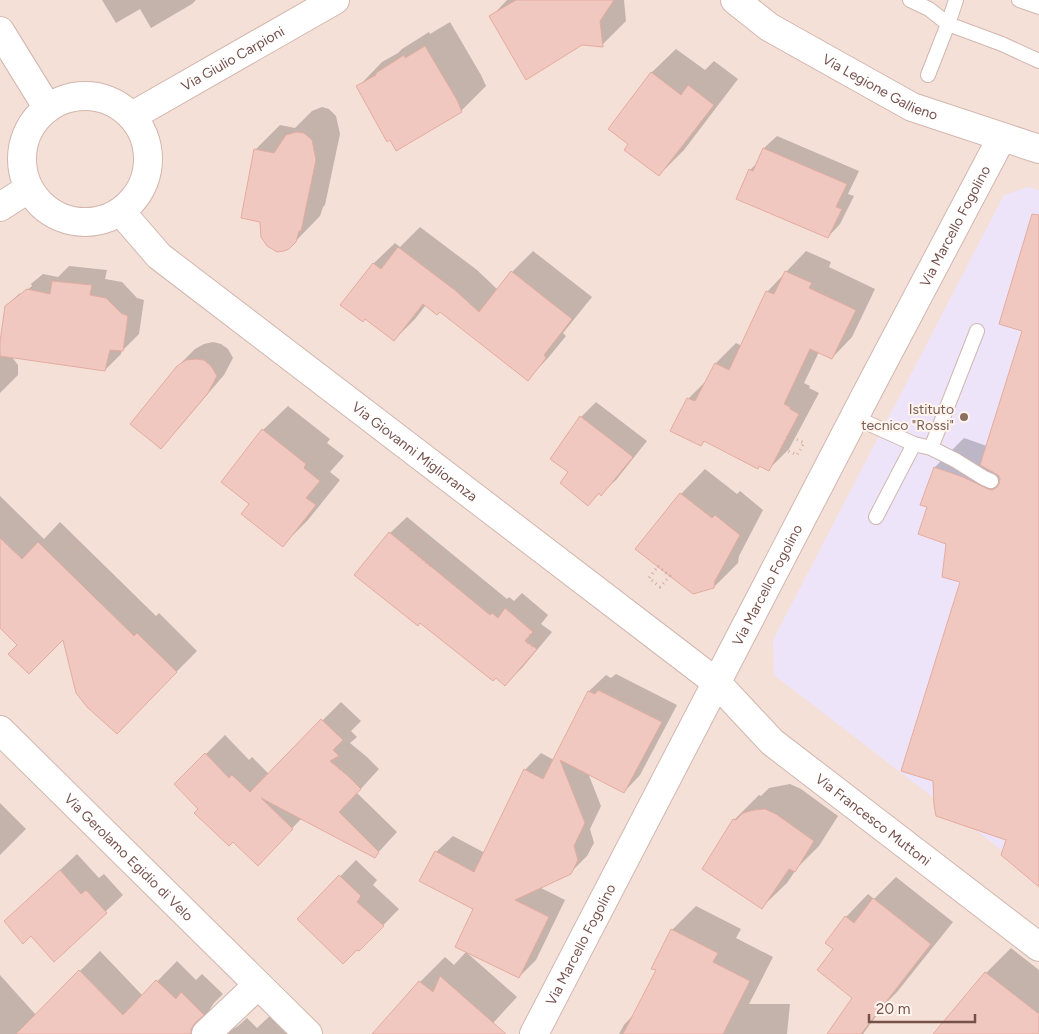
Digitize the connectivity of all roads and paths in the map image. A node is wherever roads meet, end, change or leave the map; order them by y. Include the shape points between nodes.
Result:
1 (334, 0) edge
2 (735, 0) edge
3 (910, 0) edge
4 (956, 0) edge
5 (1019, 0) edge
6 (1039, 7) edge
7 (948, 24) junction
8 (0, 31) edge
9 (1039, 61) edge
10 (928, 75) dead end
11 (47, 107) junction
12 (132, 116) junction
13 (1002, 137) junction
14 (1039, 149) edge
15 (28, 189) junction
16 (0, 207) edge
17 (121, 212) junction
18 (977, 331) dead end
19 (854, 417) junction
20 (788, 435) joint
21 (914, 444) junction
22 (931, 448) junction
23 (991, 480) dead end
24 (876, 517) dead end
25 (443, 553) joint
26 (670, 576) joint
27 (542, 637) joint
28 (716, 682) junction
29 (0, 730) edge
30 (338, 757) joint
31 (1039, 947) edge
32 (258, 985) junction
33 (206, 1034) edge
34 (308, 1034) edge
35 (534, 1034) edge

1 - 12 street, Via Giulio Carpioni
2 - 13 street, Via Legione Gallieno via 769,28 912,107
3 - 7 lane via 929,9
4 - 7 lane
5 - 6 lane
7 - 9 lane
7 - 10 lane
8 - 11 street
11 - 12 street via 64,98 82,94 117,104
11 - 15 street via 34,120 22,152
12 - 17 street via 142,132 148,174 138,196
13 - 14 street, Via Legione Gallieno
13 - 19 street, Via Marcello Fogolino
15 - 16 street
15 - 17 street via 57,217 77,223 99,221
17 - 28 street, Via Giovanni Miglioranza via 159,256
18 - 22 lane
19 - 21 lane
19 - 28 street, Via Marcello Fogolino
20 - 20 path via 804,443 797,455 782,448
21 - 22 lane
21 - 24 lane
22 - 23 lane
25 - 25 path via 432,567 408,547 419,534
26 - 26 path via 660,587 648,578 658,566
27 - 27 path via 534,648 526,641 534,630
28 - 31 street, Via Francesco Muttoni via 772,742
28 - 35 street, Via Marcello Fogolino
29 - 32 street, Via Gerolamo Egidio di Velo
30 - 30 path via 348,767 343,772 332,761
32 - 33 street
32 - 34 street, Via Gerolamo Egidio di Velo

